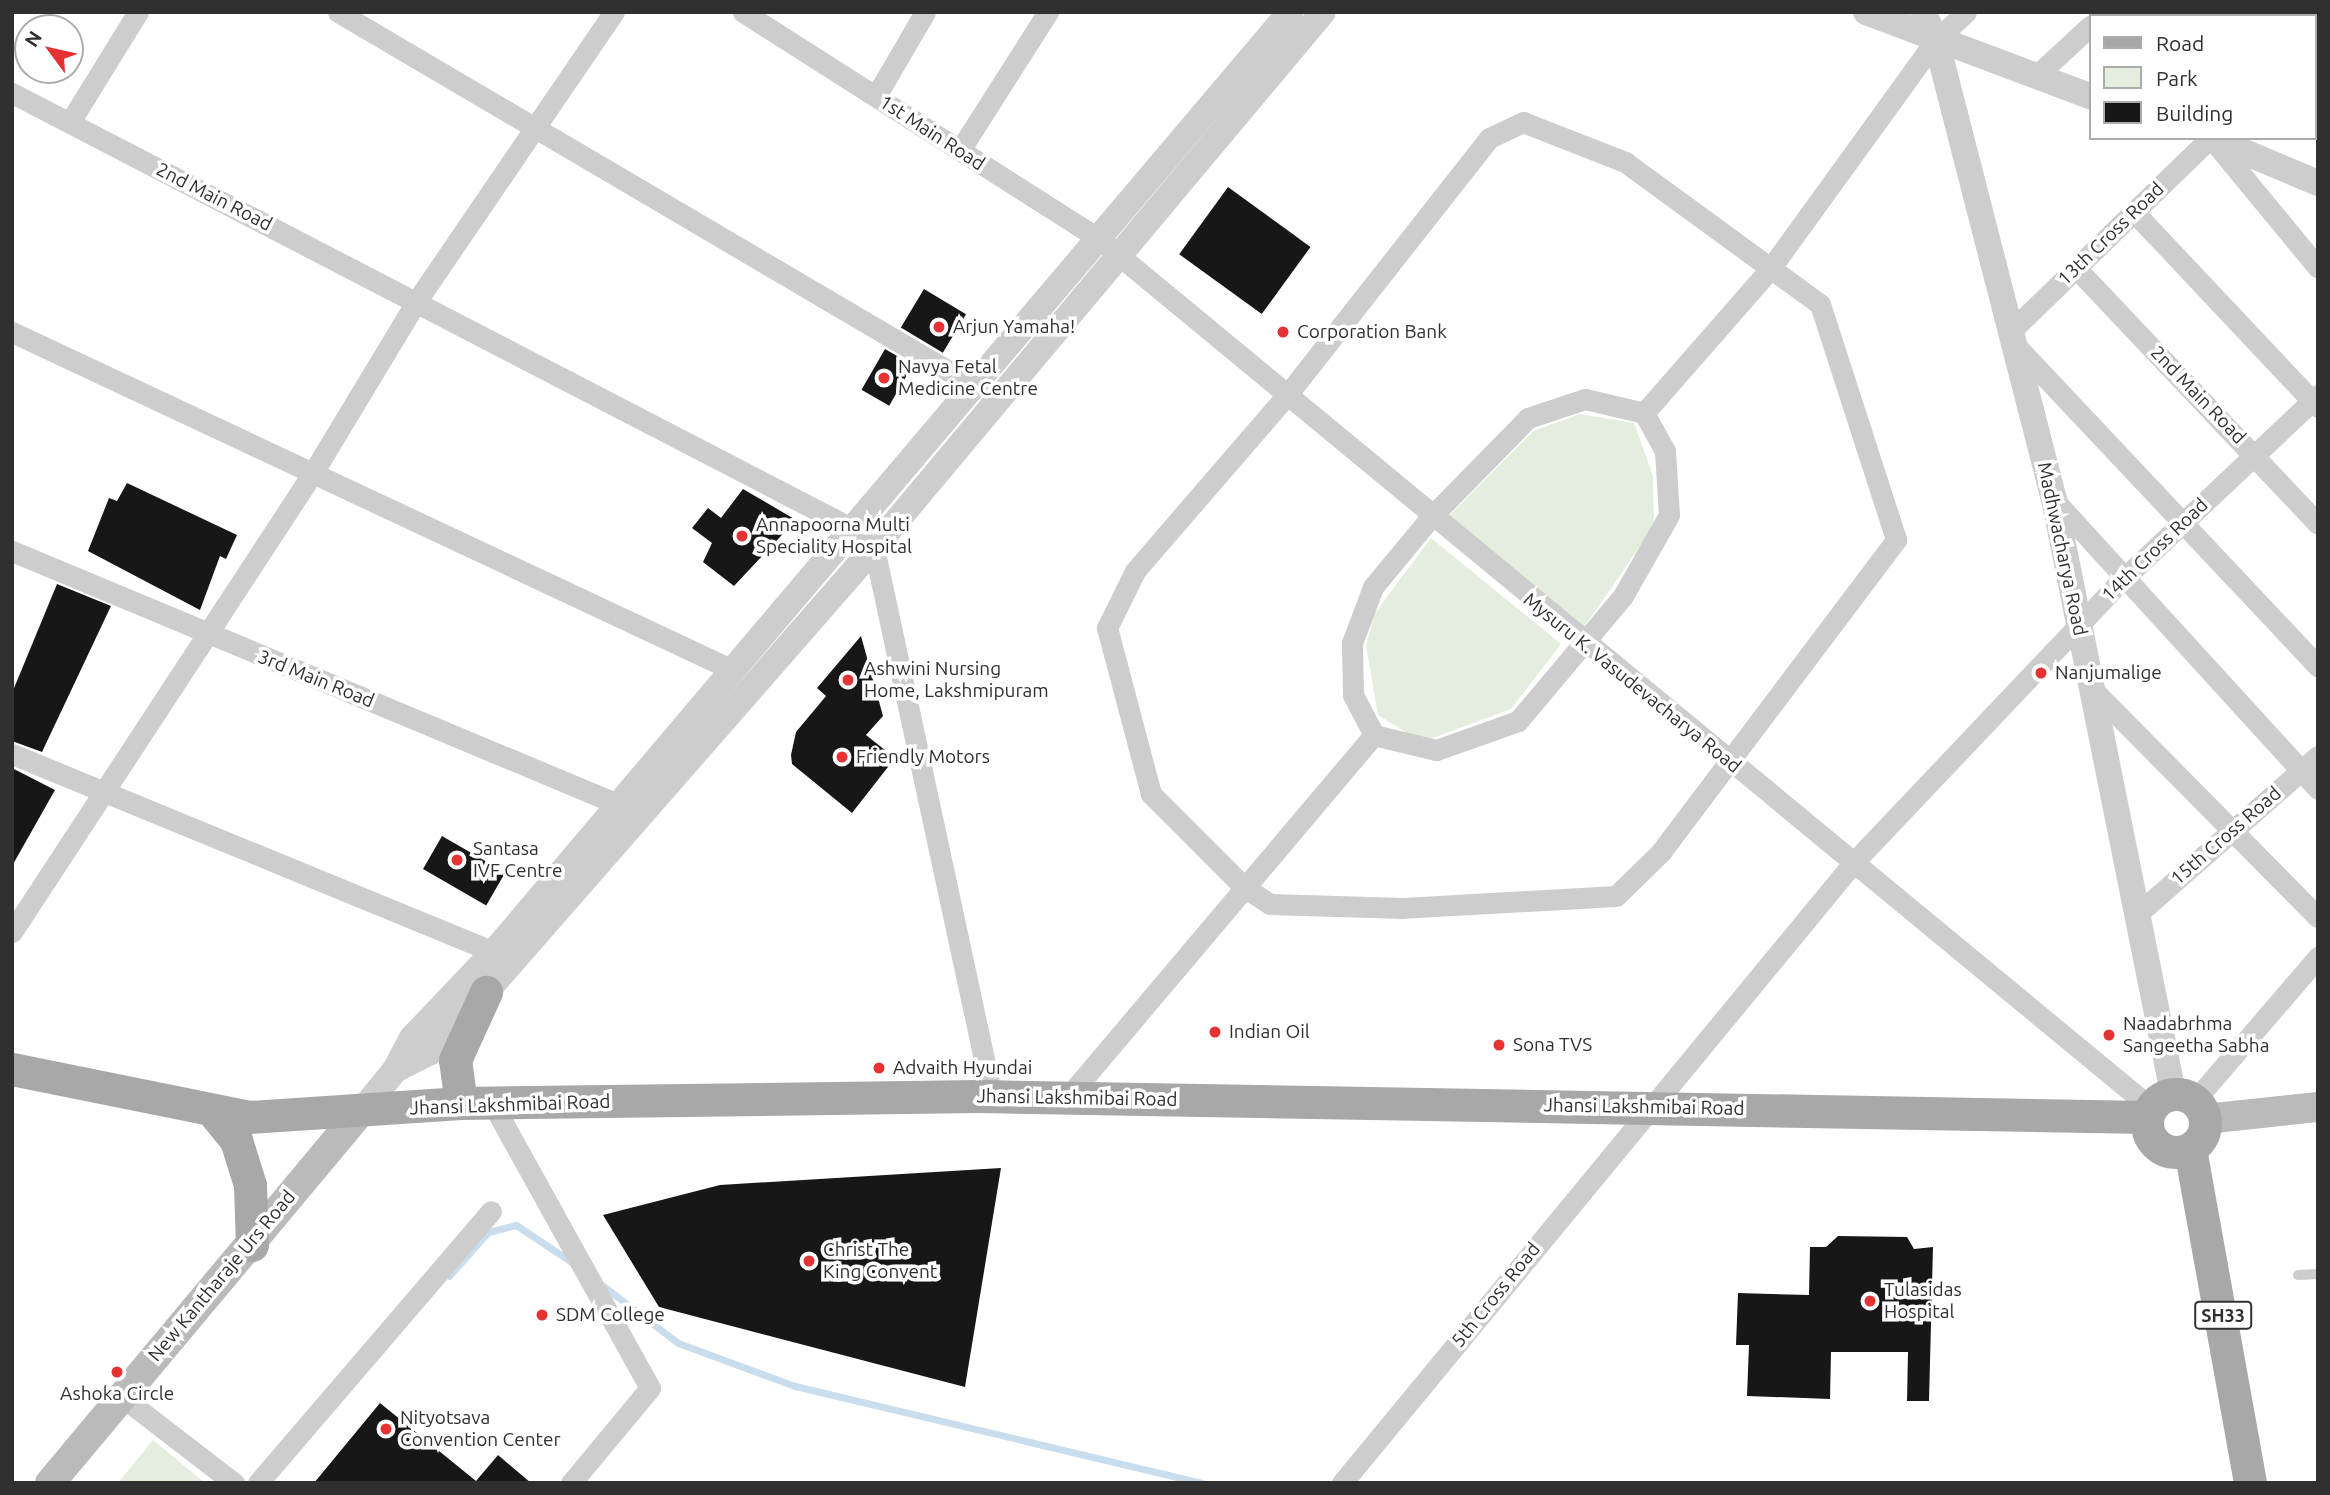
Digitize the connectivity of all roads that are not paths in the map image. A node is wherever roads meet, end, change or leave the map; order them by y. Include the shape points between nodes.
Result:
1 (138, 12) edge
2 (338, 12) edge
3 (614, 12) edge
4 (744, 12) edge
5 (925, 12) edge
6 (1048, 12) edge
7 (1290, 12) edge
8 (1323, 12) edge
9 (1866, 12) edge
10 (1923, 12) edge
11 (1966, 12) edge
12 (2088, 28) edge
13 (1936, 40) junction
14 (2036, 76) junction
15 (12, 93) edge
16 (2088, 95) edge
17 (876, 96) junction
18 (70, 122) junction
19 (538, 126) junction
20 (2209, 140) edge
21 (2213, 140) edge
22 (2216, 140) edge
23 (960, 150) junction
24 (2318, 183) edge
25 (2134, 212) junction
26 (1107, 249) junction
27 (2076, 268) junction
28 (2318, 268) edge
29 (1770, 269) junction
30 (416, 302) junction
31 (12, 332) edge
32 (2015, 338) junction
33 (974, 386) junction
34 (1287, 395) junction
35 (2316, 401) edge
36 (1644, 413) junction
37 (2255, 454) junction
38 (314, 471) junction
39 (2054, 499) junction
40 (1430, 518) junction
41 (2318, 524) edge
42 (2180, 525) junction
43 (853, 529) junction
44 (874, 548) junction
45 (12, 551) edge
46 (2122, 580) junction
47 (2077, 626) junction
48 (208, 634) junction
49 (1585, 645) junction
50 (2318, 666) edge
51 (733, 670) junction
52 (2094, 691) junction
53 (1374, 735) junction
54 (12, 754) edge
55 (2318, 756) edge
56 (1727, 761) junction
57 (2301, 771) junction
58 (106, 789) junction
59 (2318, 789) edge
60 (620, 805) junction
61 (2232, 830) junction
62 (1853, 863) junction
63 (1244, 887) junction
64 (2135, 916) junction
65 (2318, 917) edge
66 (12, 932) edge
67 (494, 952) junction
68 (2318, 957) edge
69 (486, 992) junction
70 (12, 1069) edge
71 (395, 1070) junction
72 (992, 1096) junction
73 (1067, 1098) junction
74 (477, 1103) junction
75 (1651, 1107) junction
76 (2174, 1107) junction
77 (2318, 1107) edge
78 (214, 1113) junction
79 (359, 1114) junction
80 (2190, 1149) junction
81 (491, 1211) dead end
82 (252, 1245) junction
83 (2318, 1274) edge
84 (2298, 1276) dead end
85 (121, 1396) junction
86 (232, 1481) edge
87 (50, 1483) edge
88 (258, 1483) edge
89 (571, 1483) edge
90 (1342, 1483) edge
91 (2250, 1483) edge

1 - 18 street
2 - 19 street
3 - 19 street
4 - 17 street, 1st Main Road
5 - 17 street
6 - 23 street
7 - 26 street
8 - 26 street
9 - 13 street
10 - 13 street, Madhwacharya Road
11 - 13 street
12 - 14 street
13 - 14 street
13 - 29 street
13 - 32 street, Madhwacharya Road
14 - 16 street
15 - 18 street, 2nd Main Road
17 - 23 street, 1st Main Road
18 - 30 street, 2nd Main Road
19 - 30 street
19 - 33 street
20 - 25 street, 13th Cross Road
21 - 28 street
22 - 24 street
23 - 26 street, 1st Main Road
25 - 27 street, 13th Cross Road
25 - 35 street
26 - 33 street
26 - 34 street, Mysuru K. Vasudevacharya Road
26 - 44 street
27 - 32 street, 13th Cross Road
27 - 37 street, 2nd Main Road
29 - 34 street via 1625,162 1523,122 1489,138
29 - 36 street
29 - 56 street via 1820,304 1896,540
30 - 38 street
30 - 43 street, 2nd Main Road
31 - 38 street
32 - 39 street, Madhwacharya Road
32 - 42 street
33 - 43 street
34 - 40 street, Mysuru K. Vasudevacharya Road
34 - 63 street via 1135,571 1107,628 1151,794
35 - 37 street, 14th Cross Road
36 - 40 street via 1585,398 1528,418
36 - 49 street via 1665,451 1669,515
37 - 41 street, 2nd Main Road
37 - 42 street, 14th Cross Road
38 - 48 street
38 - 51 street
39 - 46 street
39 - 47 street, Madhwacharya Road
40 - 49 street, Mysuru K. Vasudevacharya Road
40 - 53 street via 1373,587 1352,643 1353,695
42 - 46 street, 14th Cross Road
42 - 50 street
43 - 44 street, 2nd Main Road
43 - 51 street
44 - 69 street
44 - 72 street
45 - 48 street, 3rd Main Road
46 - 47 street, 14th Cross Road
46 - 57 street
47 - 52 street, Madhwacharya Road
47 - 62 street, 14th Cross Road
48 - 58 street
48 - 60 street, 3rd Main Road
49 - 53 street via 1518,721 1436,750
49 - 56 street, Mysuru K. Vasudevacharya Road
51 - 60 street
52 - 61 street
52 - 64 street, Madhwacharya Road
53 - 63 street
54 - 58 street
55 - 57 street, 15th Cross Road
56 - 62 street, Mysuru K. Vasudevacharya Road
56 - 63 street via 1662,851 1616,896 1404,908 1270,904
57 - 59 street
57 - 61 street, 15th Cross Road
58 - 66 street
58 - 67 street
60 - 67 street
61 - 64 street, 15th Cross Road
61 - 65 street
62 - 75 street, 5th Cross Road
62 - 76 street, Mysuru K. Vasudevacharya Road
63 - 73 street
64 - 76 street, Madhwacharya Road
67 - 71 street via 412,1038
68 - 76 street
69 - 71 street via 429,1053
69 - 74 main road via 455,1060
70 - 78 main road, Jhansi Lakshmibai Road
71 - 79 street, New Kantharaje Urs Road
72 - 73 main road, Jhansi Lakshmibai Road
72 - 74 main road, Jhansi Lakshmibai Road
73 - 75 main road, Jhansi Lakshmibai Road
74 - 79 main road, Jhansi Lakshmibai Road
74 - 89 street via 650,1388
75 - 76 main road, Jhansi Lakshmibai Road
75 - 90 street, 5th Cross Road
76 - 77 main road, Jhansi Lakshmibai Road
76 - 80 main road via 2202,1137
76 - 80 main road via 2158,1146
78 - 79 main road, Jhansi Lakshmibai Road
78 - 82 main road via 236,1140 250,1185
79 - 82 main road, New Kantharaje Urs Road
80 - 91 main road, SH33
81 - 88 street
82 - 85 main road, New Kantharaje Urs Road
83 - 84 lane
85 - 86 street
85 - 87 main road, New Kantharaje Urs Road

